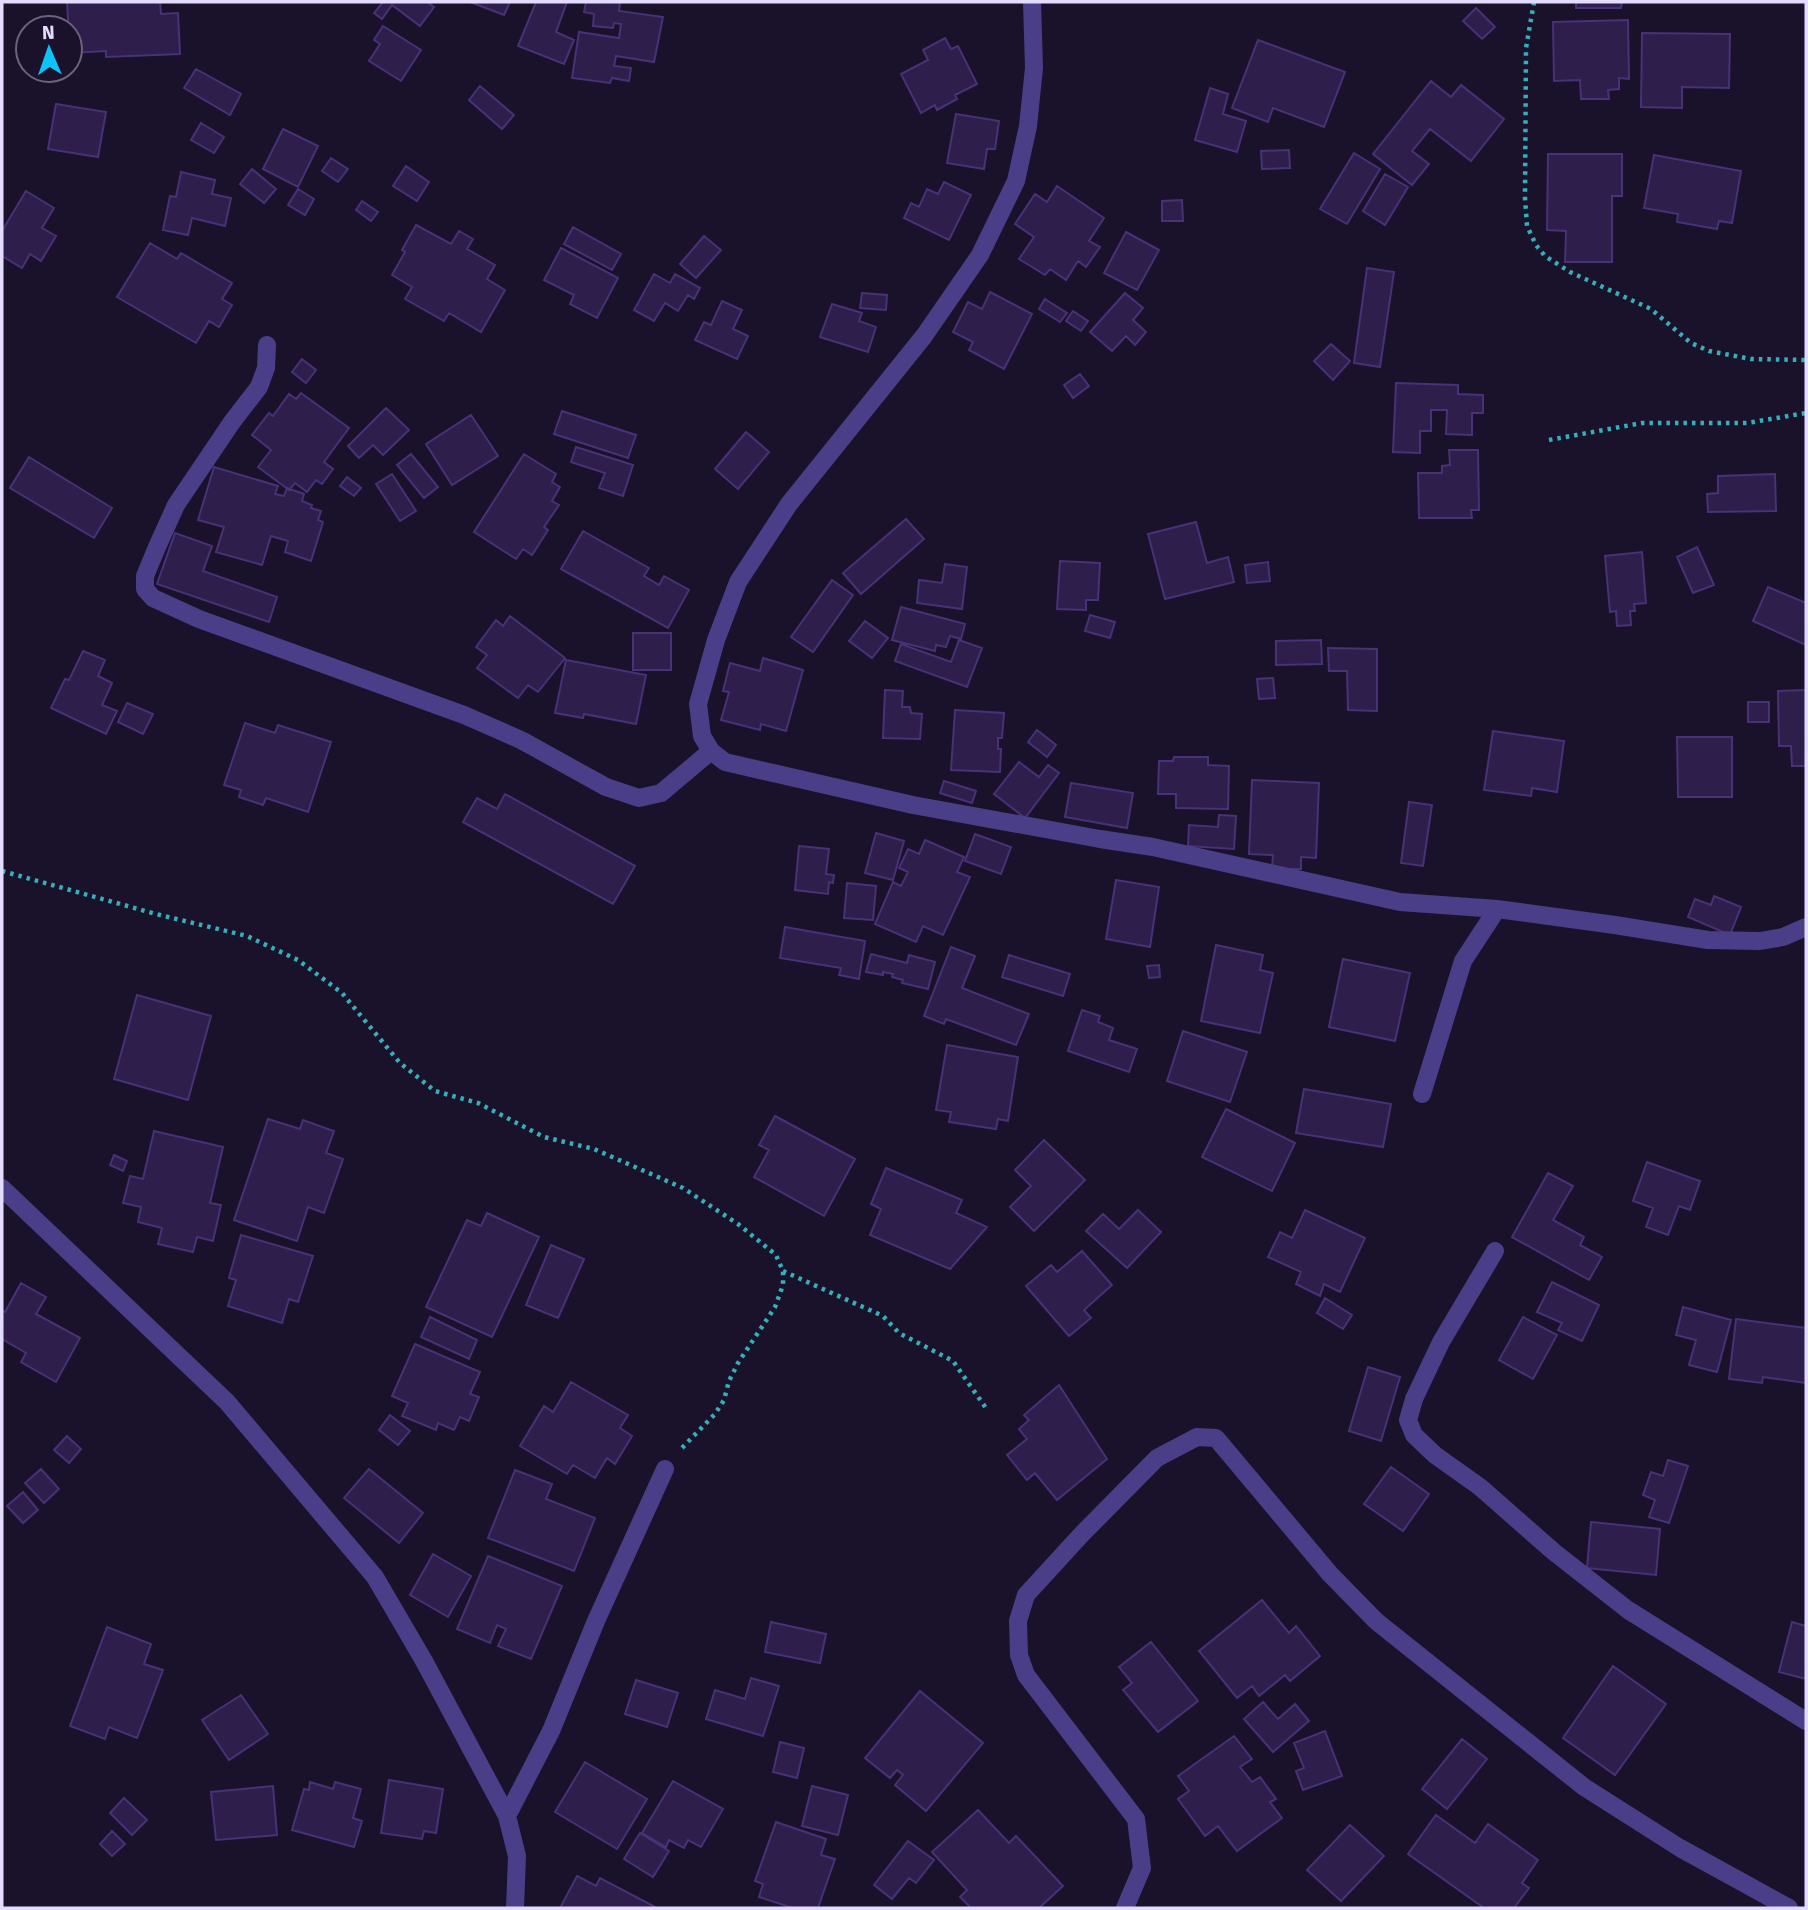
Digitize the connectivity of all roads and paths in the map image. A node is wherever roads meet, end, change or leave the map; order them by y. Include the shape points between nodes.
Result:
1 (1032, 2) edge
2 (1534, 2) edge
3 (267, 345) dead end
4 (1806, 360) edge
5 (1806, 414) edge
6 (1549, 440) dead end
7 (711, 751) junction
8 (2, 871) edge
9 (1497, 909) junction
10 (1806, 927) edge
11 (1422, 1094) dead end
12 (2, 1188) edge
13 (1495, 1251) dead end
14 (783, 1270) junction
15 (988, 1411) dead end
16 (665, 1469) joint
17 (1806, 1721) edge
18 (507, 1816) junction
19 (515, 1908) edge
20 (1125, 1908) edge
21 (1789, 1908) edge

1 - 7 street via 1034,68 1016,181 980,255 959,286 789,504 738,582 698,704 702,736
2 - 4 path via 1526,48 1525,198 1527,226 1536,246 1570,272 1651,309 1691,343 1709,351 1751,359
3 - 7 street via 259,387 171,515 145,576 145,589 153,598 212,624 464,715 606,787 639,798 661,793
5 - 6 path via 1746,423 1642,423
7 - 9 street via 725,762 913,805 1153,847 1400,902
8 - 14 path via 247,936 298,960 342,993 400,1063 435,1091 478,1103 544,1137 594,1149 683,1188 776,1255
9 - 10 street via 1708,940 1760,941
9 - 11 street via 1463,961
12 - 18 street via 227,1402 375,1577
13 - 17 street via 1441,1342 1414,1399 1408,1420 1414,1435 1628,1610
14 - 15 path via 883,1316 899,1333 953,1361
14 - 16 path via 775,1307 738,1363 724,1400
16 - 18 street via 551,1731
18 - 19 street via 517,1856
20 - 21 street via 1142,1868 1136,1819 1026,1675 1019,1655 1018,1621 1026,1595 1116,1498 1157,1458 1197,1437 1216,1438 1329,1574 1376,1621 1508,1727 1584,1787 1680,1848

